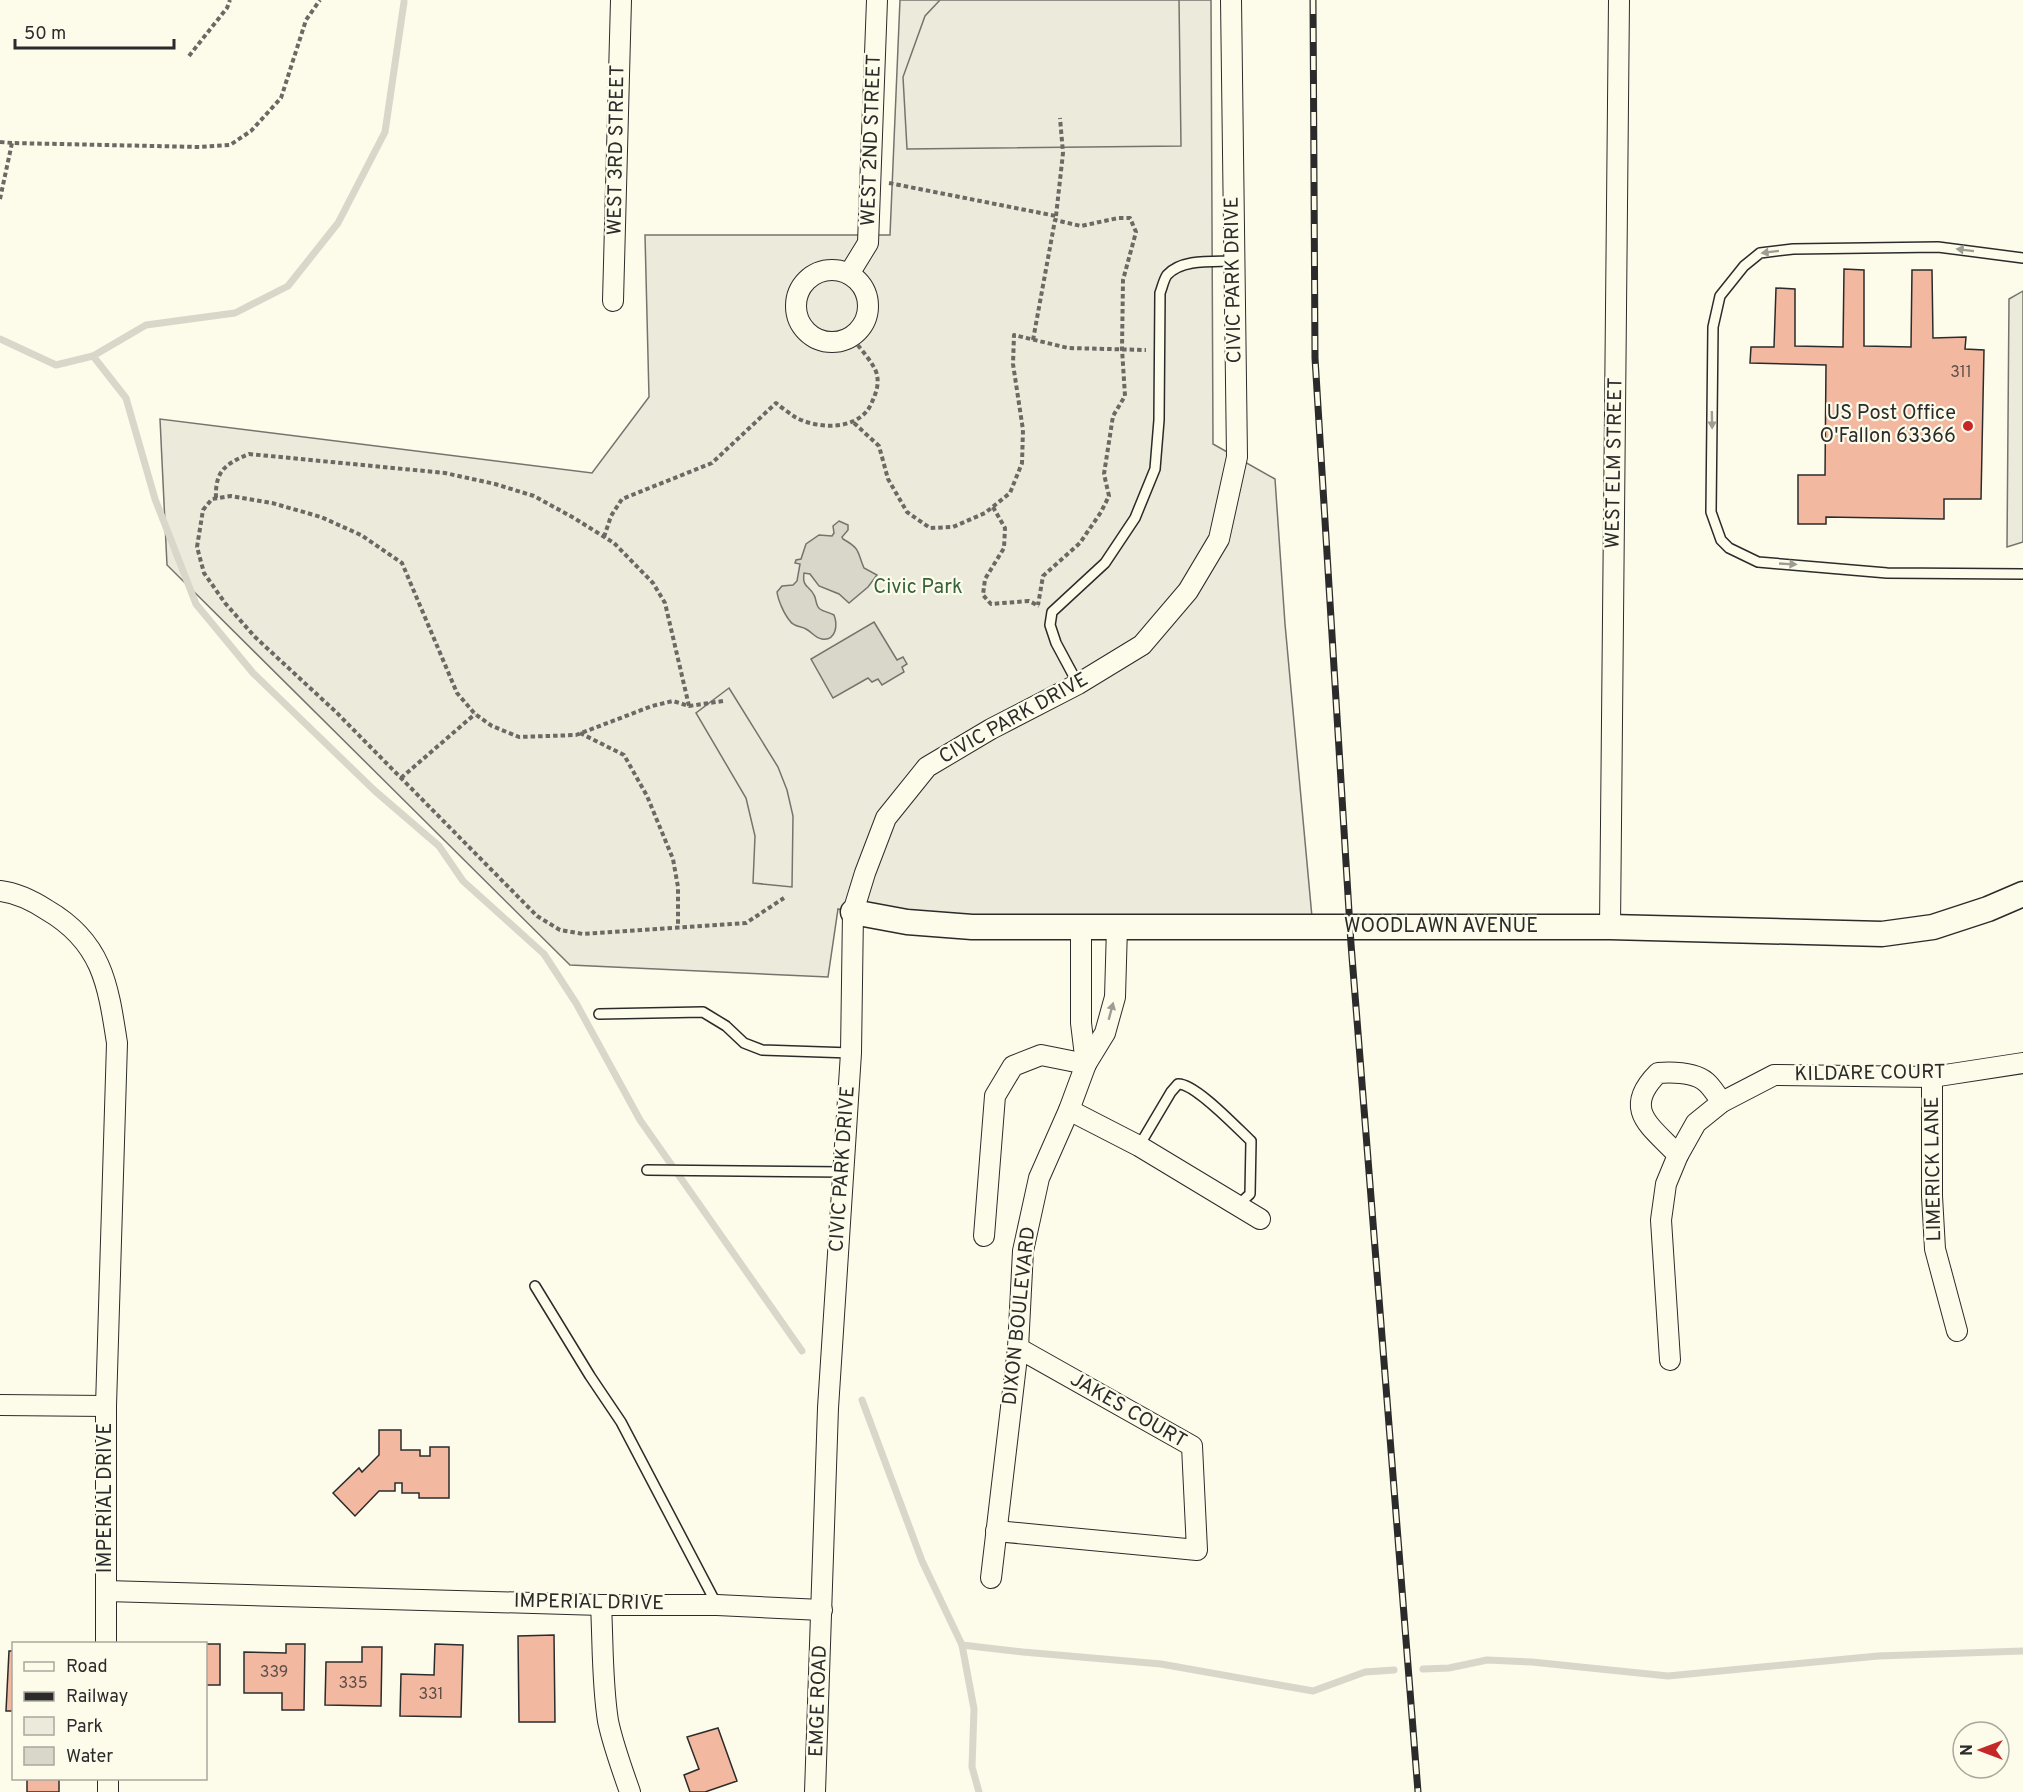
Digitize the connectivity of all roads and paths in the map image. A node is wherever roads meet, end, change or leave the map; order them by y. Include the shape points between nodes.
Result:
1 (230, 0) edge
2 (320, 0) edge
3 (621, 0) edge
4 (877, 0) edge
5 (1231, 0) edge
6 (1619, 0) edge
7 (189, 56) dead end
8 (1060, 118) dead end
9 (0, 142) edge
10 (12, 142) junction
11 (872, 180) junction
12 (0, 199) edge
13 (1055, 218) junction
14 (2023, 258) edge
15 (1234, 261) junction
16 (849, 274) junction
17 (614, 301) dead end
18 (851, 337) junction
19 (1034, 340) junction
20 (1122, 349) junction
21 (1160, 350) junction
22 (854, 423) junction
23 (216, 498) junction
24 (993, 507) junction
25 (604, 537) junction
26 (2023, 574) edge
27 (1038, 605) junction
28 (1052, 612) junction
29 (1078, 684) junction
30 (723, 701) dead end
31 (689, 706) junction
32 (475, 714) junction
33 (580, 733) junction
34 (401, 778) junction
35 (0, 891) edge
36 (2023, 894) edge
37 (784, 898) dead end
38 (853, 912) junction
39 (1081, 926) junction
40 (678, 927) junction
41 (1117, 927) junction
42 (1610, 927) junction
43 (599, 1014) dead end
44 (851, 1053) junction
45 (2023, 1063) edge
46 (1086, 1064) junction
47 (1932, 1077) junction
48 (1722, 1102) junction
49 (1069, 1110) junction
50 (1139, 1146) junction
51 (1678, 1155) junction
52 (647, 1170) dead end
53 (843, 1173) junction
54 (1238, 1205) junction
55 (1260, 1219) dead end
56 (984, 1236) dead end
57 (535, 1286) dead end
58 (1958, 1331) dead end
59 (1018, 1348) junction
60 (1670, 1360) dead end
61 (0, 1405) edge
62 (106, 1406) junction
63 (996, 1531) junction
64 (991, 1578) dead end
65 (106, 1591) junction
66 (601, 1605) junction
67 (717, 1605) junction
68 (822, 1610) junction
69 (106, 1642) edge
70 (630, 1792) edge
71 (815, 1792) edge

1 - 7 path
2 - 10 path via 306,20 281,98 251,131 230,145
3 - 17 street, WEST 3RD STREET
4 - 11 street, WEST 2ND STREET
5 - 15 street, CIVIC PARK DRIVE
6 - 42 street, WEST ELM STREET
8 - 13 path via 1063,153
9 - 10 path
10 - 12 path
11 - 13 path
11 - 16 street, WEST 2ND STREET via 868,243
13 - 19 path
13 - 20 path via 1081,226 1130,218 1136,231 1123,280
14 -> 26 lane via 1938,247 1793,249 1760,253 1744,266 1720,296 1713,327 1711,512 1721,540 1758,562 1887,573
15 - 21 lane via 1197,263 1167,275 1160,293
15 - 29 street, CIVIC PARK DRIVE via 1237,457 1219,538 1188,591 1142,645
16 - 18 street via 866,292 868,305 866,317
16 - 18 street via 828,270 807,279 796,298 796,309 805,331 815,338 839,342
18 - 22 path via 877,373 877,389 870,409
19 - 20 path via 1068,348
19 - 24 path via 1014,335 1013,364 1023,430 1023,463 1010,493
20 - 21 path
20 - 27 path via 1125,396 1113,416 1104,474 1108,496 1080,543 1043,576
21 - 28 lane via 1155,469 1135,518 1105,563
22 - 24 path via 879,446 888,479 907,512 930,528 953,527
22 - 25 path via 834,426 796,418 776,403 712,463 622,499
23 - 25 path via 215,484 229,462 249,454 444,473 534,496
23 - 32 path via 262,501 321,517 361,535 402,563 457,693
23 - 34 path via 203,510 197,547 204,573 255,638
24 - 27 path via 1005,528 1004,549 985,579 983,595 991,604 1029,601
25 - 31 path via 653,583 665,603
27 - 28 path
28 - 29 lane via 1050,625 1056,643
29 - 38 street, CIVIC PARK DRIVE via 927,767 886,818
30 - 31 path
31 - 33 path via 673,701 652,706
32 - 33 path via 519,737
32 - 34 path
33 - 40 path via 624,755 647,796 673,859
34 - 40 path via 537,916 560,930 583,934
35 - 62 street, IMPERIAL DRIVE via 31,901 77,931 95,954 110,997 117,1042
36 - 42 street, WOODLAWN AVENUE via 1933,927 1882,934
37 - 40 path via 746,922
38 - 39 street, WOODLAWN AVENUE via 907,922 972,927
38 - 44 street, CIVIC PARK DRIVE
39 - 41 street, WOODLAWN AVENUE
39 - 46 street, DIXON BOULEVARD via 1081,1023
41 - 42 street, WOODLAWN AVENUE
46 -> 41 street, DIXON BOULEVARD via 1105,1033 1115,997
43 - 44 lane via 703,1012 744,1043 762,1050
44 - 53 street, CIVIC PARK DRIVE
45 - 47 street, KILDARE COURT
46 - 49 street, DIXON BOULEVARD
46 - 56 street via 1041,1055 1013,1066 994,1096
47 - 48 street, KILDARE COURT via 1774,1075
47 - 58 street, LIMERICK LANE via 1935,1249
48 - 51 street, KILDARE COURT via 1696,1124
48 - 51 street via 1706,1082 1692,1076 1658,1073 1646,1086 1640,1104 1646,1122
49 - 50 street
49 - 59 street, DIXON BOULEVARD via 1036,1189 1023,1251
50 - 54 street
50 - 54 lane via 1171,1092 1178,1084 1188,1086 1251,1141 1250,1194
51 - 60 street, KILDARE COURT via 1666,1184 1661,1220
52 - 53 lane
53 - 68 street, CIVIC PARK DRIVE via 828,1408
54 - 55 street
57 - 67 lane via 621,1422
59 - 63 street, DIXON BOULEVARD
59 - 63 street, JAKES COURT via 1192,1446 1197,1550
61 - 62 street
62 - 65 street, IMPERIAL DRIVE
63 - 64 street, DIXON BOULEVARD
65 - 66 street, IMPERIAL DRIVE
65 - 69 street
66 - 67 street, IMPERIAL DRIVE
66 - 70 street via 609,1722
67 - 68 street, IMPERIAL DRIVE
68 - 71 street, EMGE ROAD

